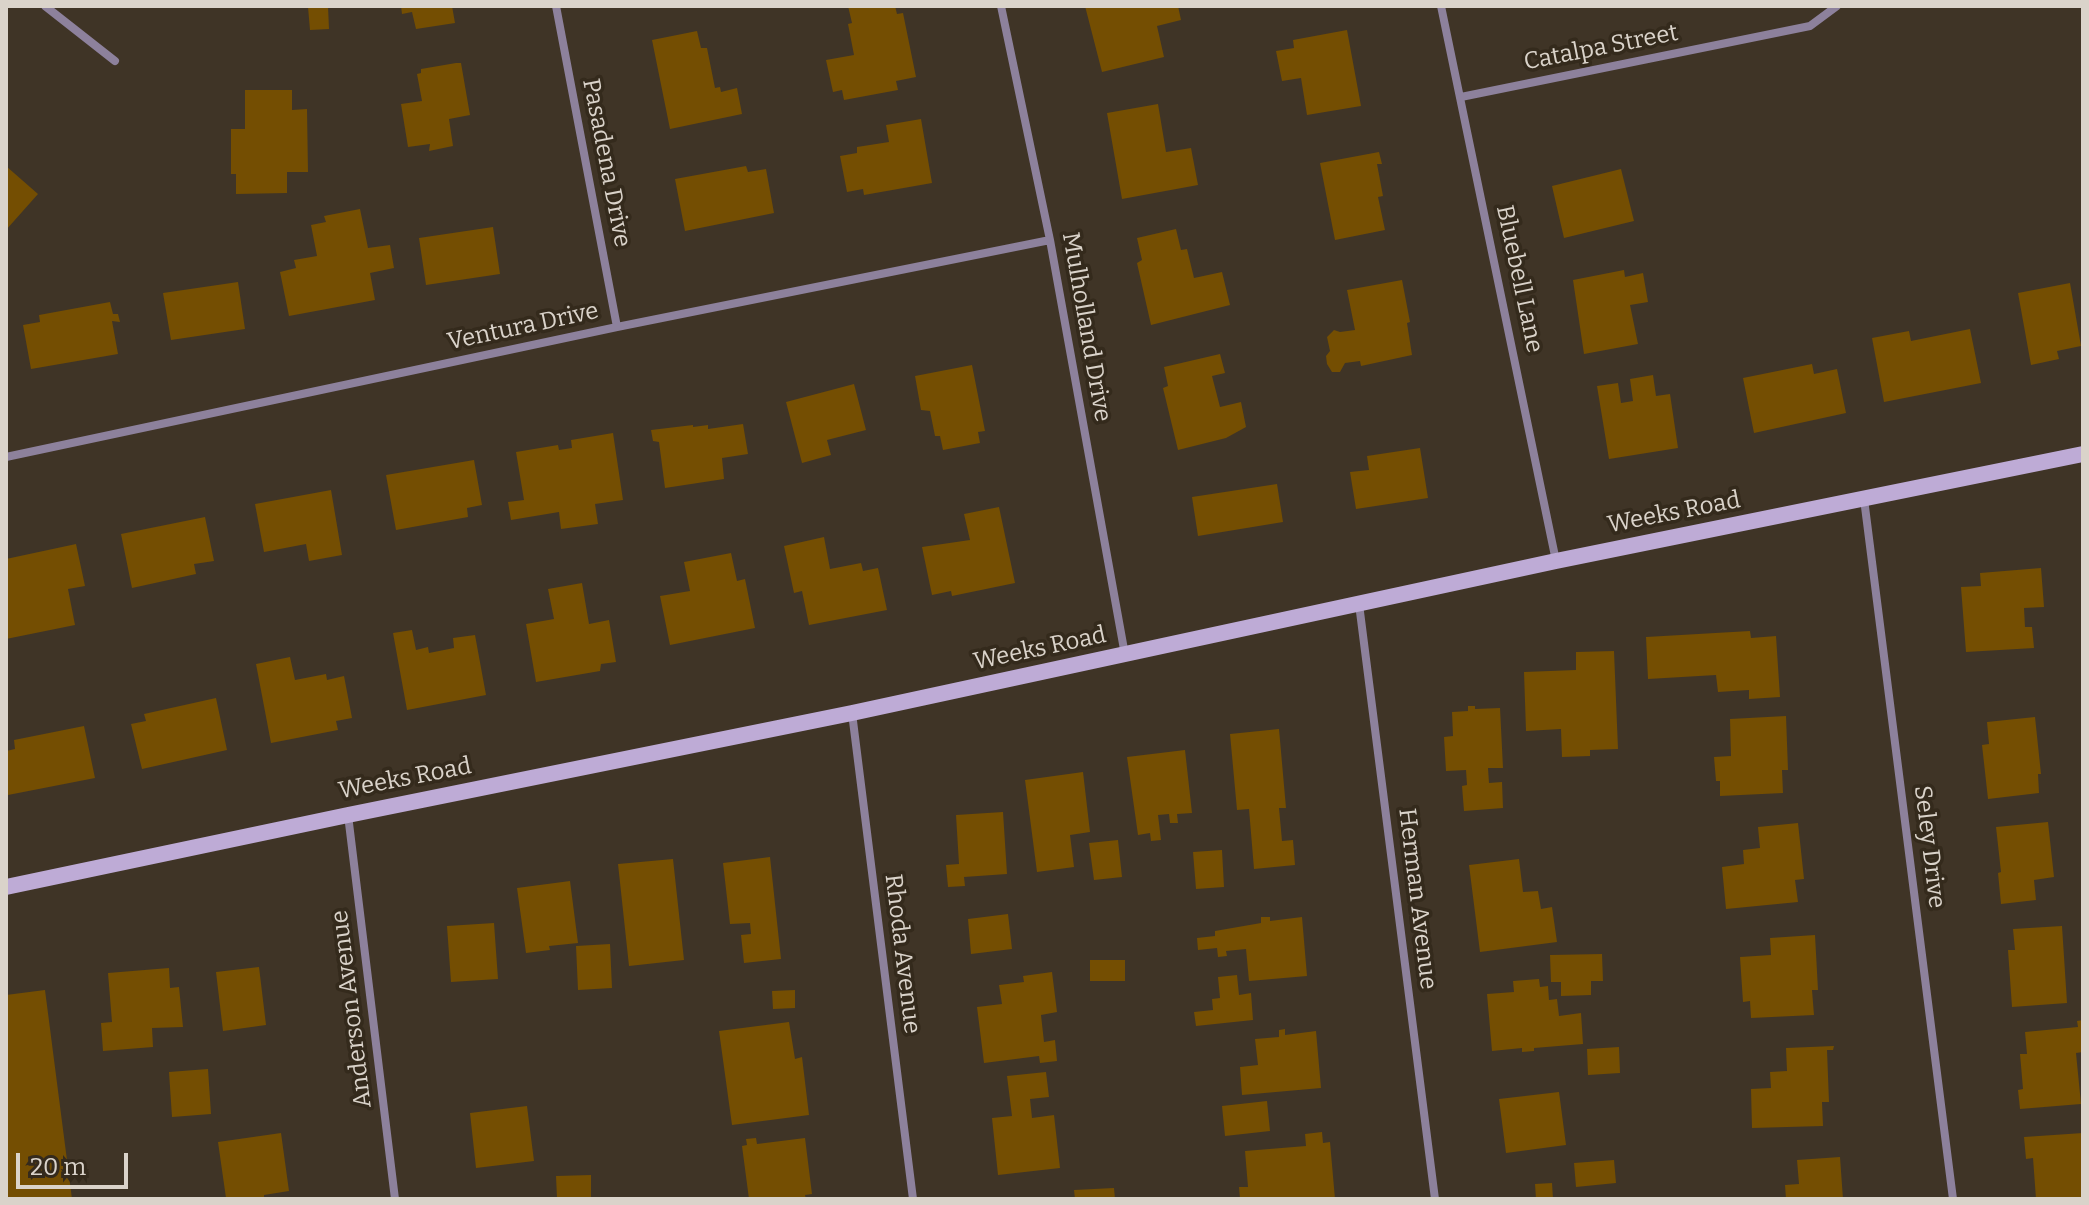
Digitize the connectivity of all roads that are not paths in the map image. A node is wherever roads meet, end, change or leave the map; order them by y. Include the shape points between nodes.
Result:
1 (45, 6) edge
2 (556, 6) edge
3 (1001, 6) edge
4 (1441, 6) edge
5 (1837, 6) edge
6 (115, 61) dead end
7 (1461, 97) junction
8 (1050, 240) junction
9 (617, 327) junction
10 (2083, 454) edge
11 (6, 457) edge
12 (1864, 499) junction
13 (1556, 561) junction
14 (1359, 604) junction
15 (1125, 655) junction
16 (852, 713) junction
17 (348, 815) junction
18 (6, 887) edge
19 (395, 1199) edge
20 (913, 1199) edge
21 (1435, 1199) edge
22 (1953, 1199) edge

1 - 6 street
2 - 9 street, Pasadena Drive
3 - 8 street, Mulholland Drive
4 - 7 street, Bluebell Lane
5 - 7 street, Catalpa Street via 1810,26
7 - 13 street, Bluebell Lane
8 - 9 street, Ventura Drive
8 - 15 street, Mulholland Drive
9 - 11 street, Ventura Drive
10 - 12 street, Weeks Road
12 - 13 street, Weeks Road
12 - 22 street, Seley Drive
13 - 14 street, Weeks Road
14 - 15 street, Weeks Road
14 - 21 street, Herman Avenue
15 - 16 street, Weeks Road
16 - 17 street, Weeks Road
16 - 20 street, Rhoda Avenue
17 - 18 street, Weeks Road
17 - 19 street, Anderson Avenue

